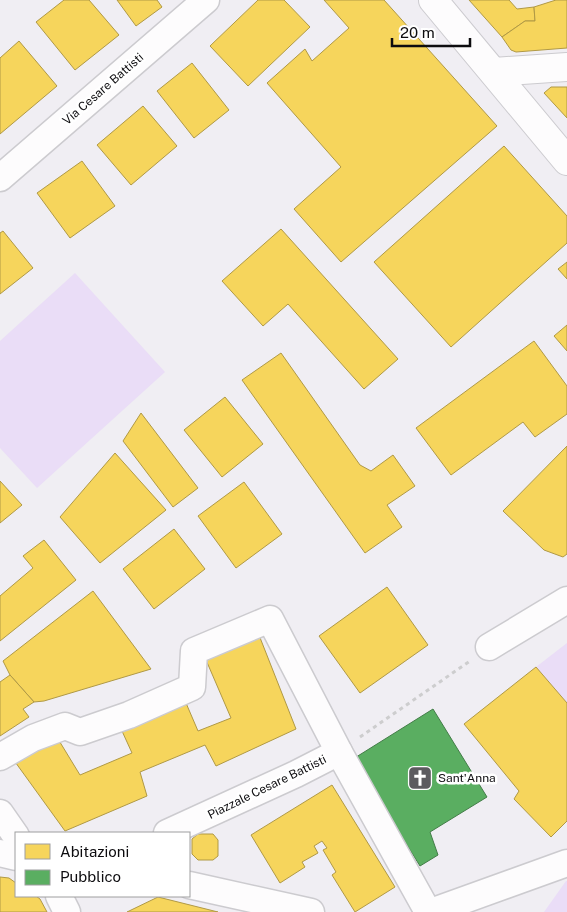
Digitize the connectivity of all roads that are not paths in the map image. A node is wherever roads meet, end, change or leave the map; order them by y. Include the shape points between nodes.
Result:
1 (206, 0) edge
2 (432, 0) edge
3 (567, 67) edge
4 (494, 72) junction
5 (567, 161) edge
6 (0, 178) edge
7 (567, 600) edge
8 (489, 647) road end
9 (339, 752) junction
10 (0, 757) edge
11 (0, 813) edge
12 (169, 832) edge
13 (15, 835) edge
14 (0, 853) edge
15 (15, 857) edge
16 (567, 863) edge
17 (190, 885) edge
18 (60, 897) edge
19 (67, 912) edge
20 (311, 912) edge
21 (430, 912) edge

1 - 6 street, Via Cesare Battisti
2 - 4 main road
3 - 4 main road
4 - 5 main road
7 - 8 street
9 - 10 street via 270,619 194,651 192,687 80,732 65,726 33,738
9 - 12 street, Piazzale Cesare Battisti
9 - 21 street
11 - 13 street
14 - 15 street
16 - 21 street
17 - 20 street
18 - 19 street

